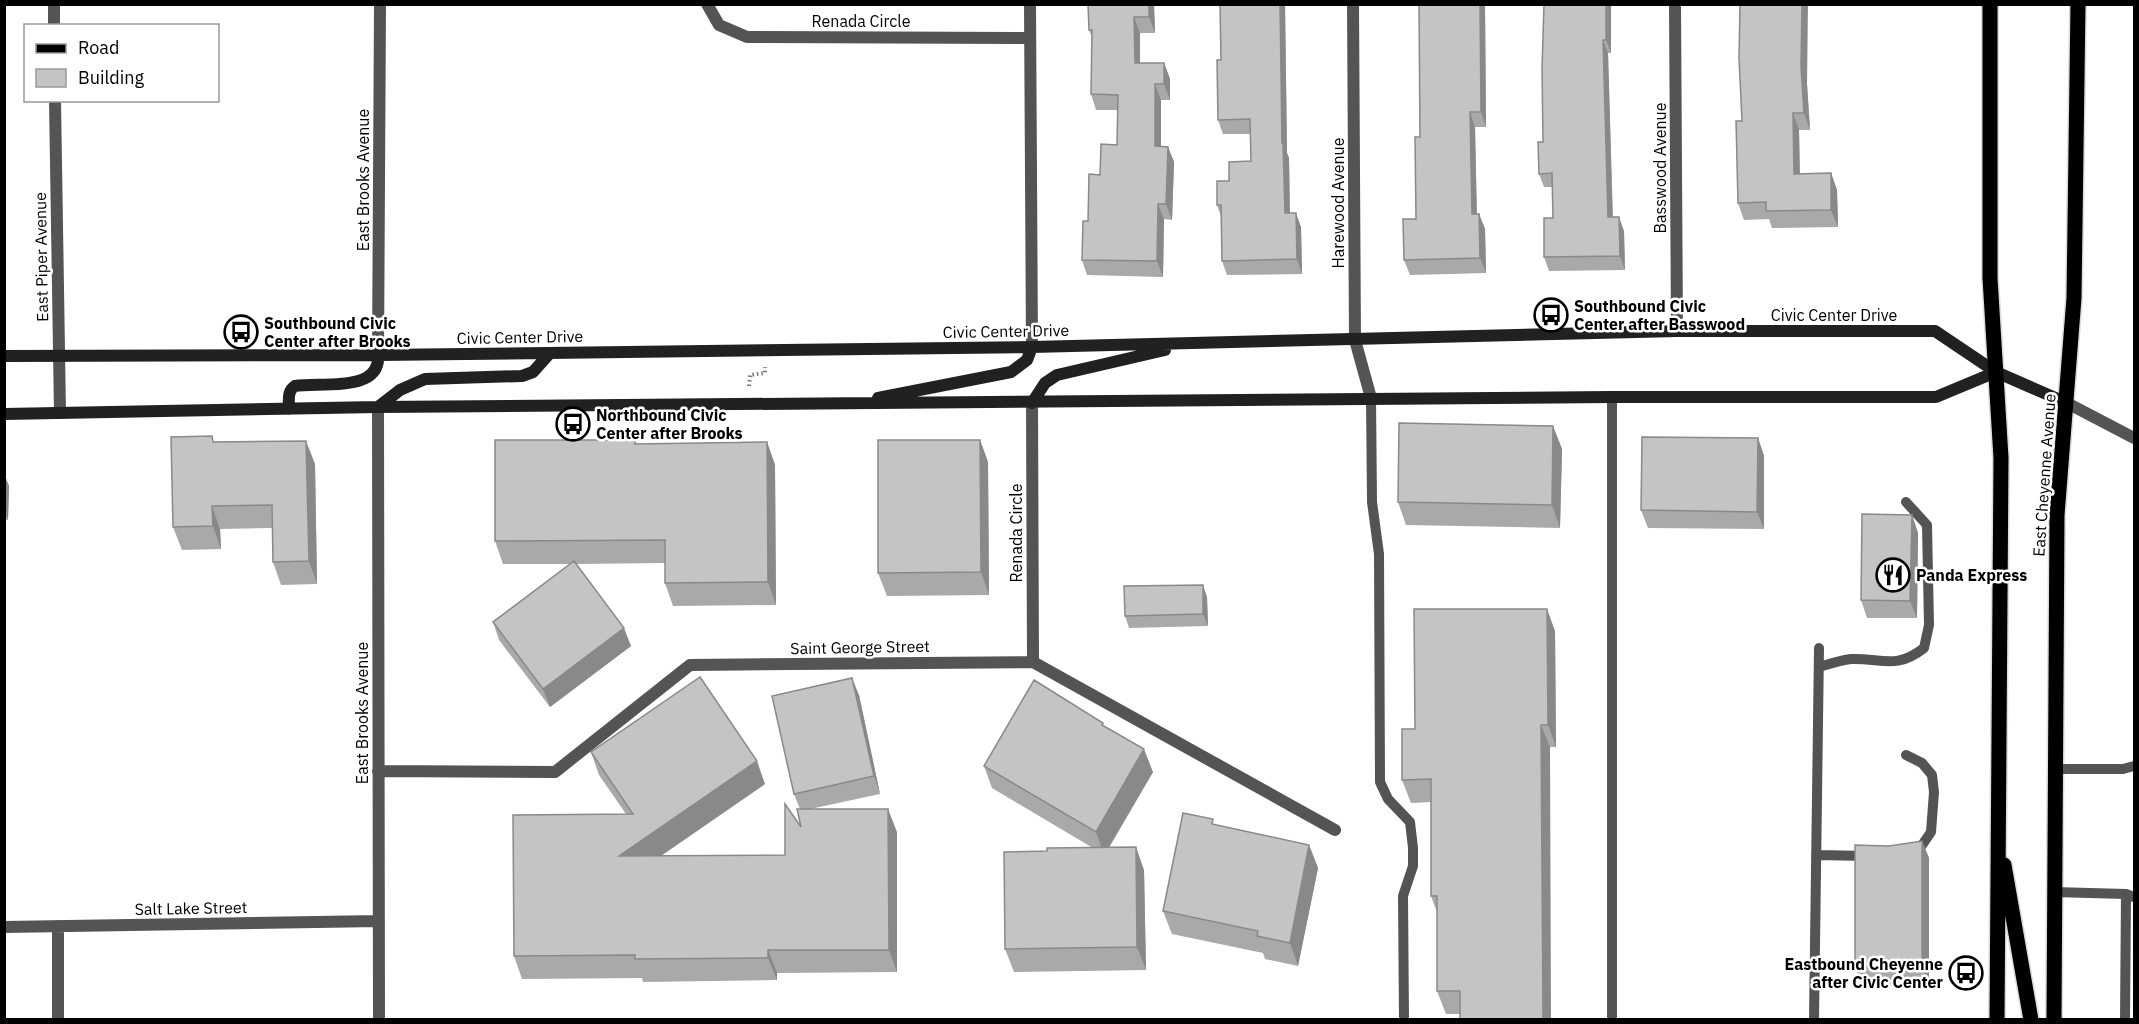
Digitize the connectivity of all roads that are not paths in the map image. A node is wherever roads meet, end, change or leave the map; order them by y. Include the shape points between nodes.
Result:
1 (54, 4) edge
2 (380, 4) edge
3 (707, 4) edge
4 (1029, 4) edge
5 (1353, 4) edge
6 (1676, 4) edge
7 (1990, 4) edge
8 (2078, 4) edge
9 (54, 24) edge
10 (1029, 38) junction
11 (55, 102) edge
12 (1677, 332) junction
13 (1355, 340) junction
14 (1189, 344) junction
15 (1032, 347) junction
16 (550, 353) junction
17 (378, 355) junction
18 (4, 356) edge
19 (59, 356) junction
20 (1996, 372) junction
21 (1612, 397) junction
22 (1371, 398) junction
23 (1032, 403) junction
24 (2067, 403) junction
25 (849, 404) junction
26 (378, 407) junction
27 (289, 409) junction
28 (60, 413) junction
29 (4, 414) edge
30 (2134, 438) edge
31 (1906, 502) dead end
32 (1819, 648) dead end
33 (1033, 662) junction
34 (1819, 667) junction
35 (1906, 756) dead end
36 (2134, 766) edge
37 (2054, 769) junction
38 (378, 771) junction
39 (1998, 829) junction
40 (1335, 830) dead end
41 (1906, 854) edge
42 (1816, 855) junction
43 (1884, 856) edge
44 (2054, 892) junction
45 (2130, 896) edge
46 (379, 921) junction
47 (58, 926) junction
48 (4, 927) edge
49 (58, 1020) edge
50 (379, 1020) edge
51 (1404, 1020) edge
52 (1612, 1020) edge
53 (1814, 1020) edge
54 (1997, 1020) edge
55 (2031, 1020) edge
56 (2054, 1020) edge
57 (2125, 1020) edge

1 - 9 street
2 - 17 street, East Brooks Avenue
3 - 10 street, Renada Circle via 719,25 747,37
4 - 10 street
5 - 13 street, Harewood Avenue
6 - 12 street, Basswood Avenue
7 - 20 main road via 1990,278
8 - 24 main road, East Cheyenne Avenue via 2074,298
10 - 15 street
11 - 19 street, East Piper Avenue
12 - 13 main road, Civic Center Drive
12 - 20 main road, Civic Center Drive via 1935,331
13 - 14 main road, Civic Center Drive
13 - 22 street, Harewood Avenue
14 - 15 main road, Civic Center Drive
14 - 23 main road via 1058,375 1045,383
15 - 16 main road, Civic Center Drive
15 - 25 main road via 1027,360 1011,372
16 - 17 main road, Civic Center Drive
16 - 26 main road via 533,372 522,376 425,379 400,390
17 - 19 main road, Civic Center Drive
17 - 27 main road via 373,375 363,381 295,386 289,394
18 - 19 main road, Civic Center Drive
19 - 28 street, East Piper Avenue
20 - 21 main road via 1936,397
20 - 24 main road, Civic Center Drive
20 - 39 main road via 2001,458
21 - 22 main road
21 - 52 lane
22 - 23 main road
22 - 51 lane via 1372,502 1379,554 1380,782 1388,799 1410,822 1413,848 1413,866 1403,896
23 - 25 main road
23 - 33 street, Renada Circle
24 - 30 street, Civic Center Drive
24 - 37 main road, East Cheyenne Avenue via 2057,515
25 - 26 main road
26 - 27 main road
26 - 38 street, East Brooks Avenue
27 - 28 main road
28 - 29 main road
31 - 34 lane via 1927,525 1929,625 1924,648 1912,657 1894,662 1850,659
32 - 34 lane
33 - 38 street, Saint George Street via 690,665 555,772
33 - 40 street, Saint George Street
34 - 42 lane
35 - 41 lane via 1923,763 1932,775 1934,792 1931,832 1918,851
36 - 37 lane
37 - 44 main road, East Cheyenne Avenue
38 - 46 street, East Brooks Avenue
39 - 54 main road
39 - 55 main road
42 - 43 lane
42 - 53 lane
44 - 45 lane
44 - 56 main road, East Cheyenne Avenue
45 - 57 lane
46 - 47 street, Salt Lake Street
46 - 50 street, East Brooks Avenue
47 - 48 street, Salt Lake Street
47 - 49 street

